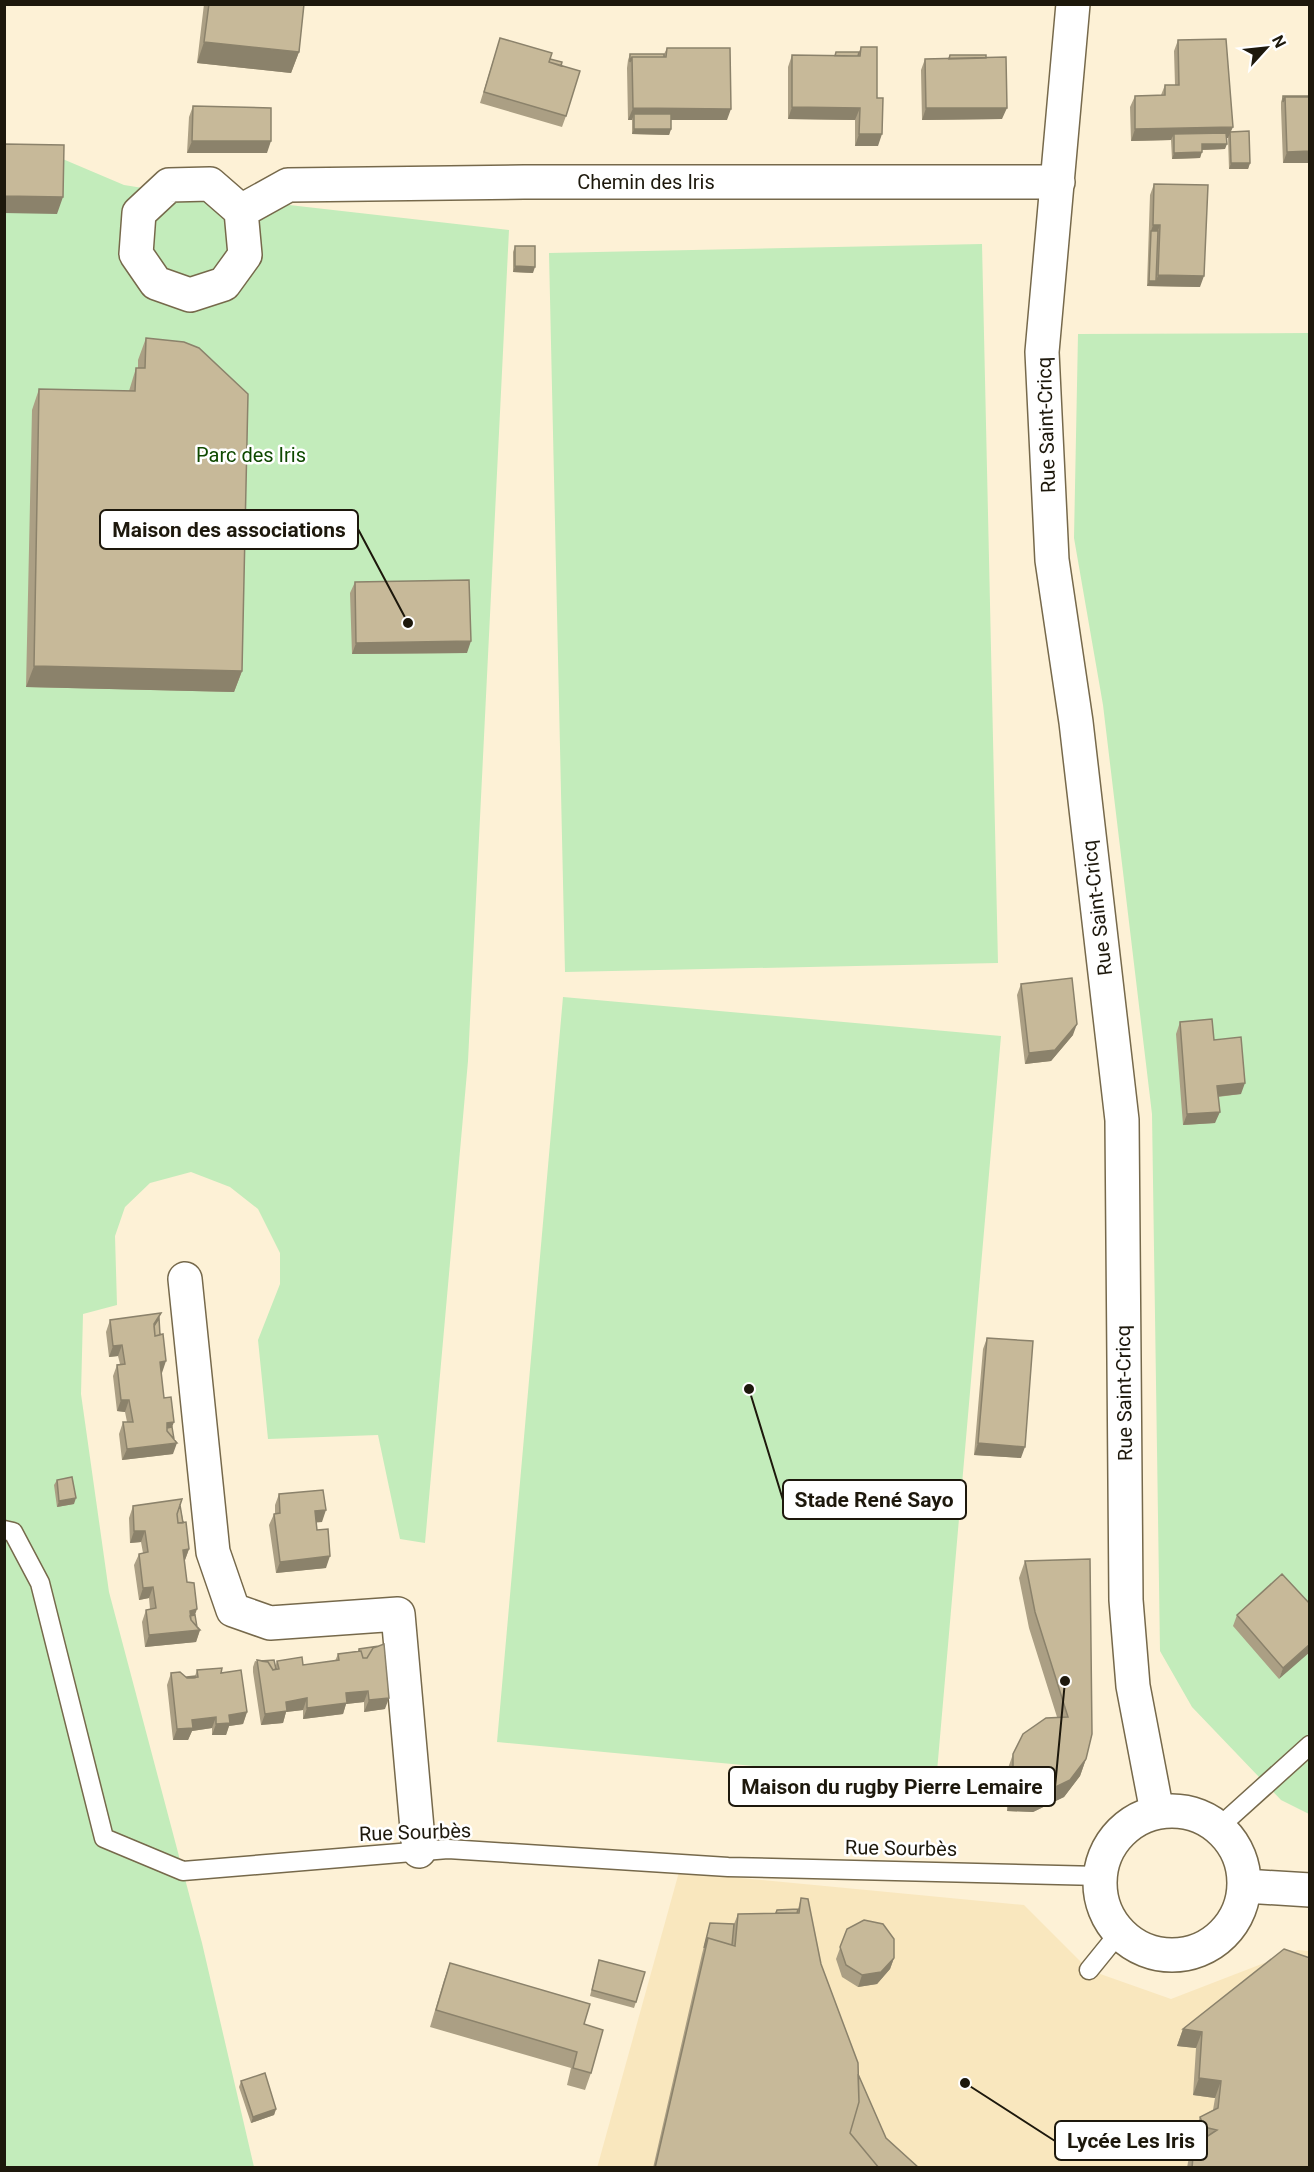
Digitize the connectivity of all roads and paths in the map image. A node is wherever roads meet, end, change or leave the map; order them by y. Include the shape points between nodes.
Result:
1 (1073, 4) edge
2 (1058, 182) junction
3 (241, 211) dead end
4 (185, 1279) dead end
5 (4, 1530) edge
6 (1310, 1745) edge
7 (1157, 1812) junction
8 (1219, 1827) junction
9 (419, 1851) junction
10 (1100, 1876) junction
11 (1245, 1886) junction
12 (1310, 1890) edge
13 (1119, 1933) junction
14 (1089, 1970) dead end

1 - 2 street, Rue Saint-Cricq
2 - 3 street, Chemin des Iris via 288,185
2 - 7 street, Rue Saint-Cricq via 1042,352 1052,560 1076,722 1122,1120 1126,1600 1133,1686
4 - 9 street via 213,1552 232,1610 270,1623 398,1614
5 - 9 lane, Rue Sourbès via 14,1532 40,1583 105,1838 183,1871
6 - 8 lane
7 - 8 street via 1179,1811
7 - 10 street via 1136,1820 1118,1835 1105,1854
8 - 11 street via 1242,1864
9 - 10 lane, Rue Sourbès via 448,1849 728,1867
10 - 13 street via 1100,1897
11 - 12 street
11 - 13 street via 1229,1929 1194,1953 1153,1954 1134,1946
13 - 14 lane

